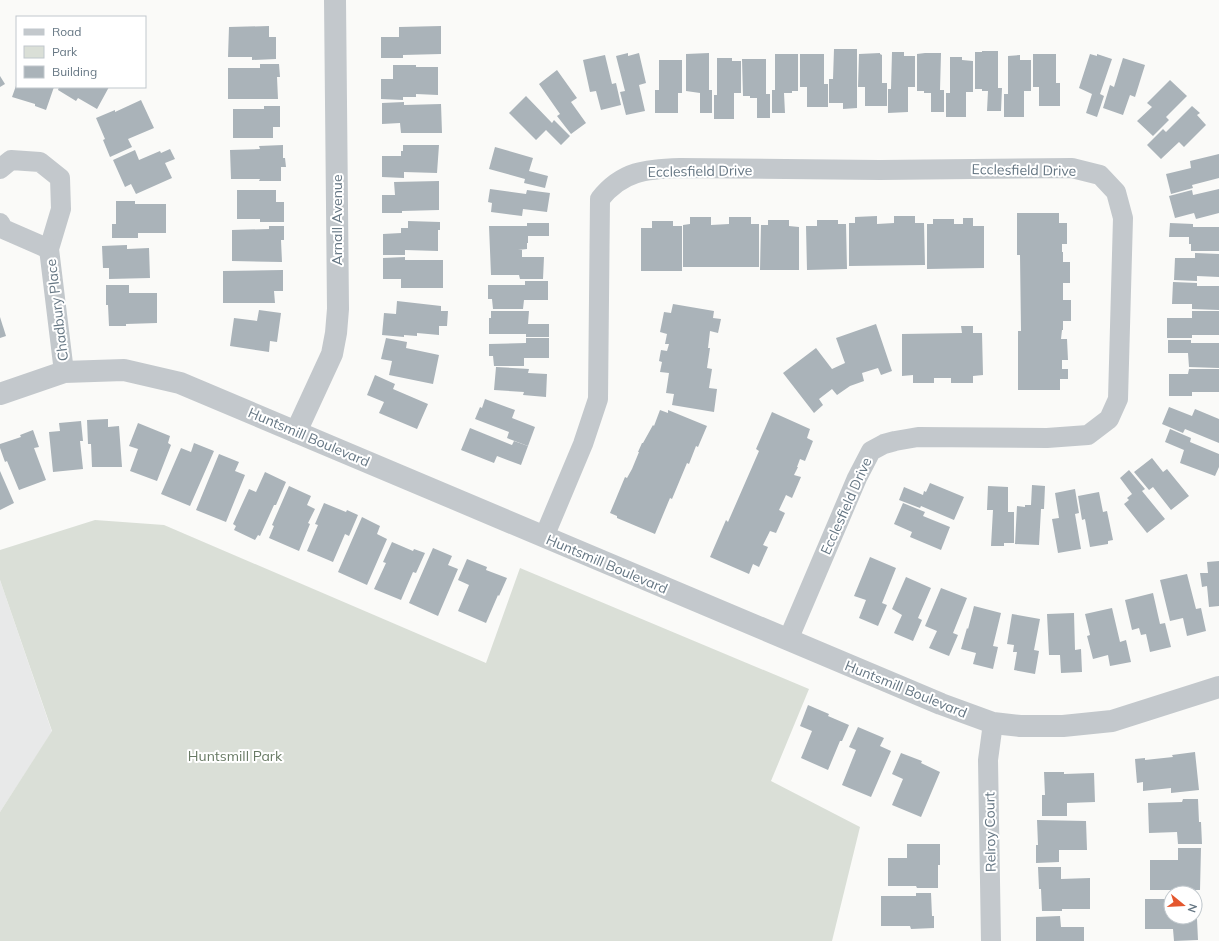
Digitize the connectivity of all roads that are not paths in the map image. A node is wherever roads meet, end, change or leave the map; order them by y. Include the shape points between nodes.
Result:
1 (336, 0) edge
2 (0, 169) edge
3 (0, 223) edge
4 (49, 249) junction
5 (64, 372) junction
6 (0, 394) edge
7 (296, 432) junction
8 (544, 537) junction
9 (788, 640) junction
10 (1219, 687) edge
11 (993, 723) junction
12 (992, 941) edge

1 - 7 street, Arnall Avenue via 336,333 332,354
2 - 4 street, Chadbury Place via 11,160 40,162 60,178 61,209
3 - 4 street, Chadbury Place via 3,229
4 - 5 street, Chadbury Place
5 - 6 street, Huntsmill Boulevard
5 - 7 street, Huntsmill Boulevard via 124,370 180,383
7 - 8 street, Huntsmill Boulevard
8 - 9 street, Huntsmill Boulevard
8 - 9 street, Ecclesfield Drive via 583,444 598,399 600,199 620,180 635,173 680,168 1072,168 1100,175 1116,192 1123,218 1118,399 1109,419 1088,435 1047,438 918,437 884,444 871,451
9 - 11 street, Huntsmill Boulevard via 940,704
10 - 11 street, Huntsmill Boulevard via 1112,721 1063,726
11 - 12 street, Relroy Court via 988,760

